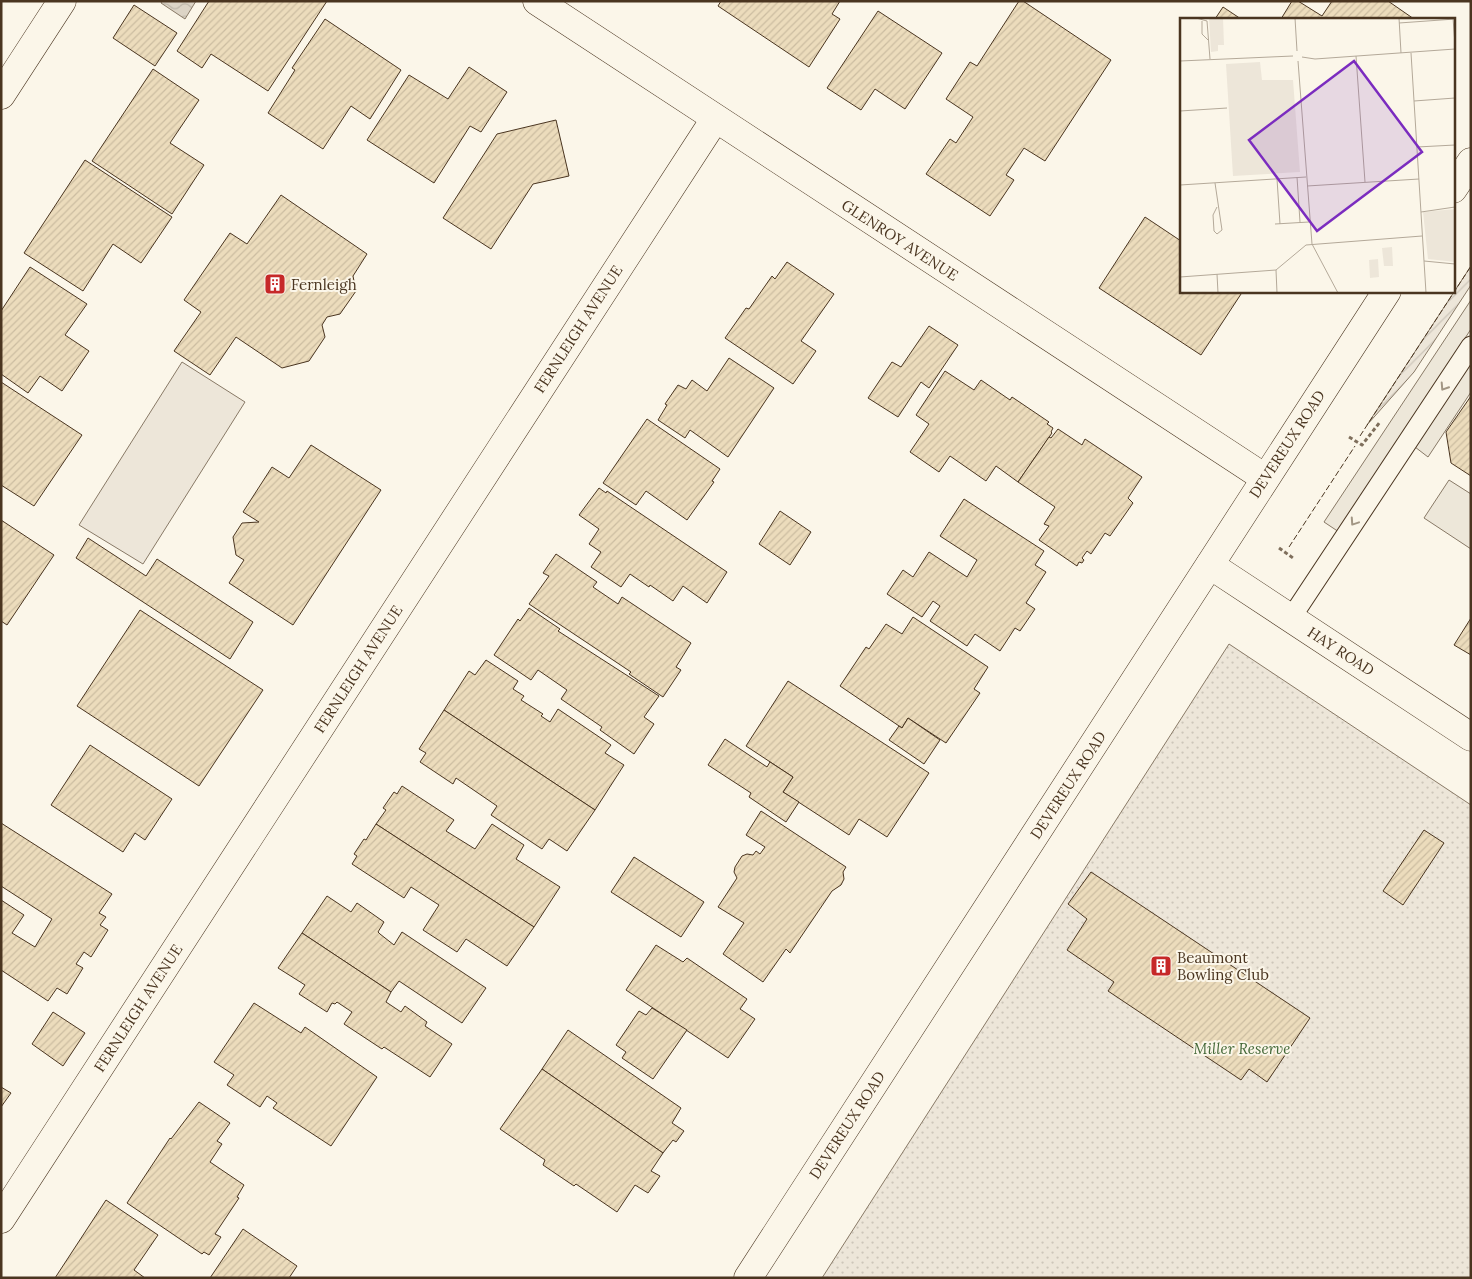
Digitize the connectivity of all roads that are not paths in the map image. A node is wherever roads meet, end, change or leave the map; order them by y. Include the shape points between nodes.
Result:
1 (62, 1) edge
2 (537, 1) edge
3 (5, 80) edge
4 (715, 119) junction
5 (1471, 162) edge
6 (1454, 188) edge
7 (1385, 292) edge
8 (1471, 346) edge
9 (1264, 478) junction
10 (1210, 565) junction
11 (1291, 618) junction
12 (1471, 737) edge
13 (1, 1219) edge
14 (748, 1278) edge

1 - 3 street
2 - 4 street, GLENROY AVENUE
4 - 9 street, GLENROY AVENUE
4 - 13 street, FERNLEIGH AVENUE
5 - 6 street
7 - 9 street, DEVEREUX ROAD
8 -> 11 lane
9 - 10 street, DEVEREUX ROAD
10 - 11 street, HAY ROAD
10 - 14 street, DEVEREUX ROAD
11 - 12 street, HAY ROAD

